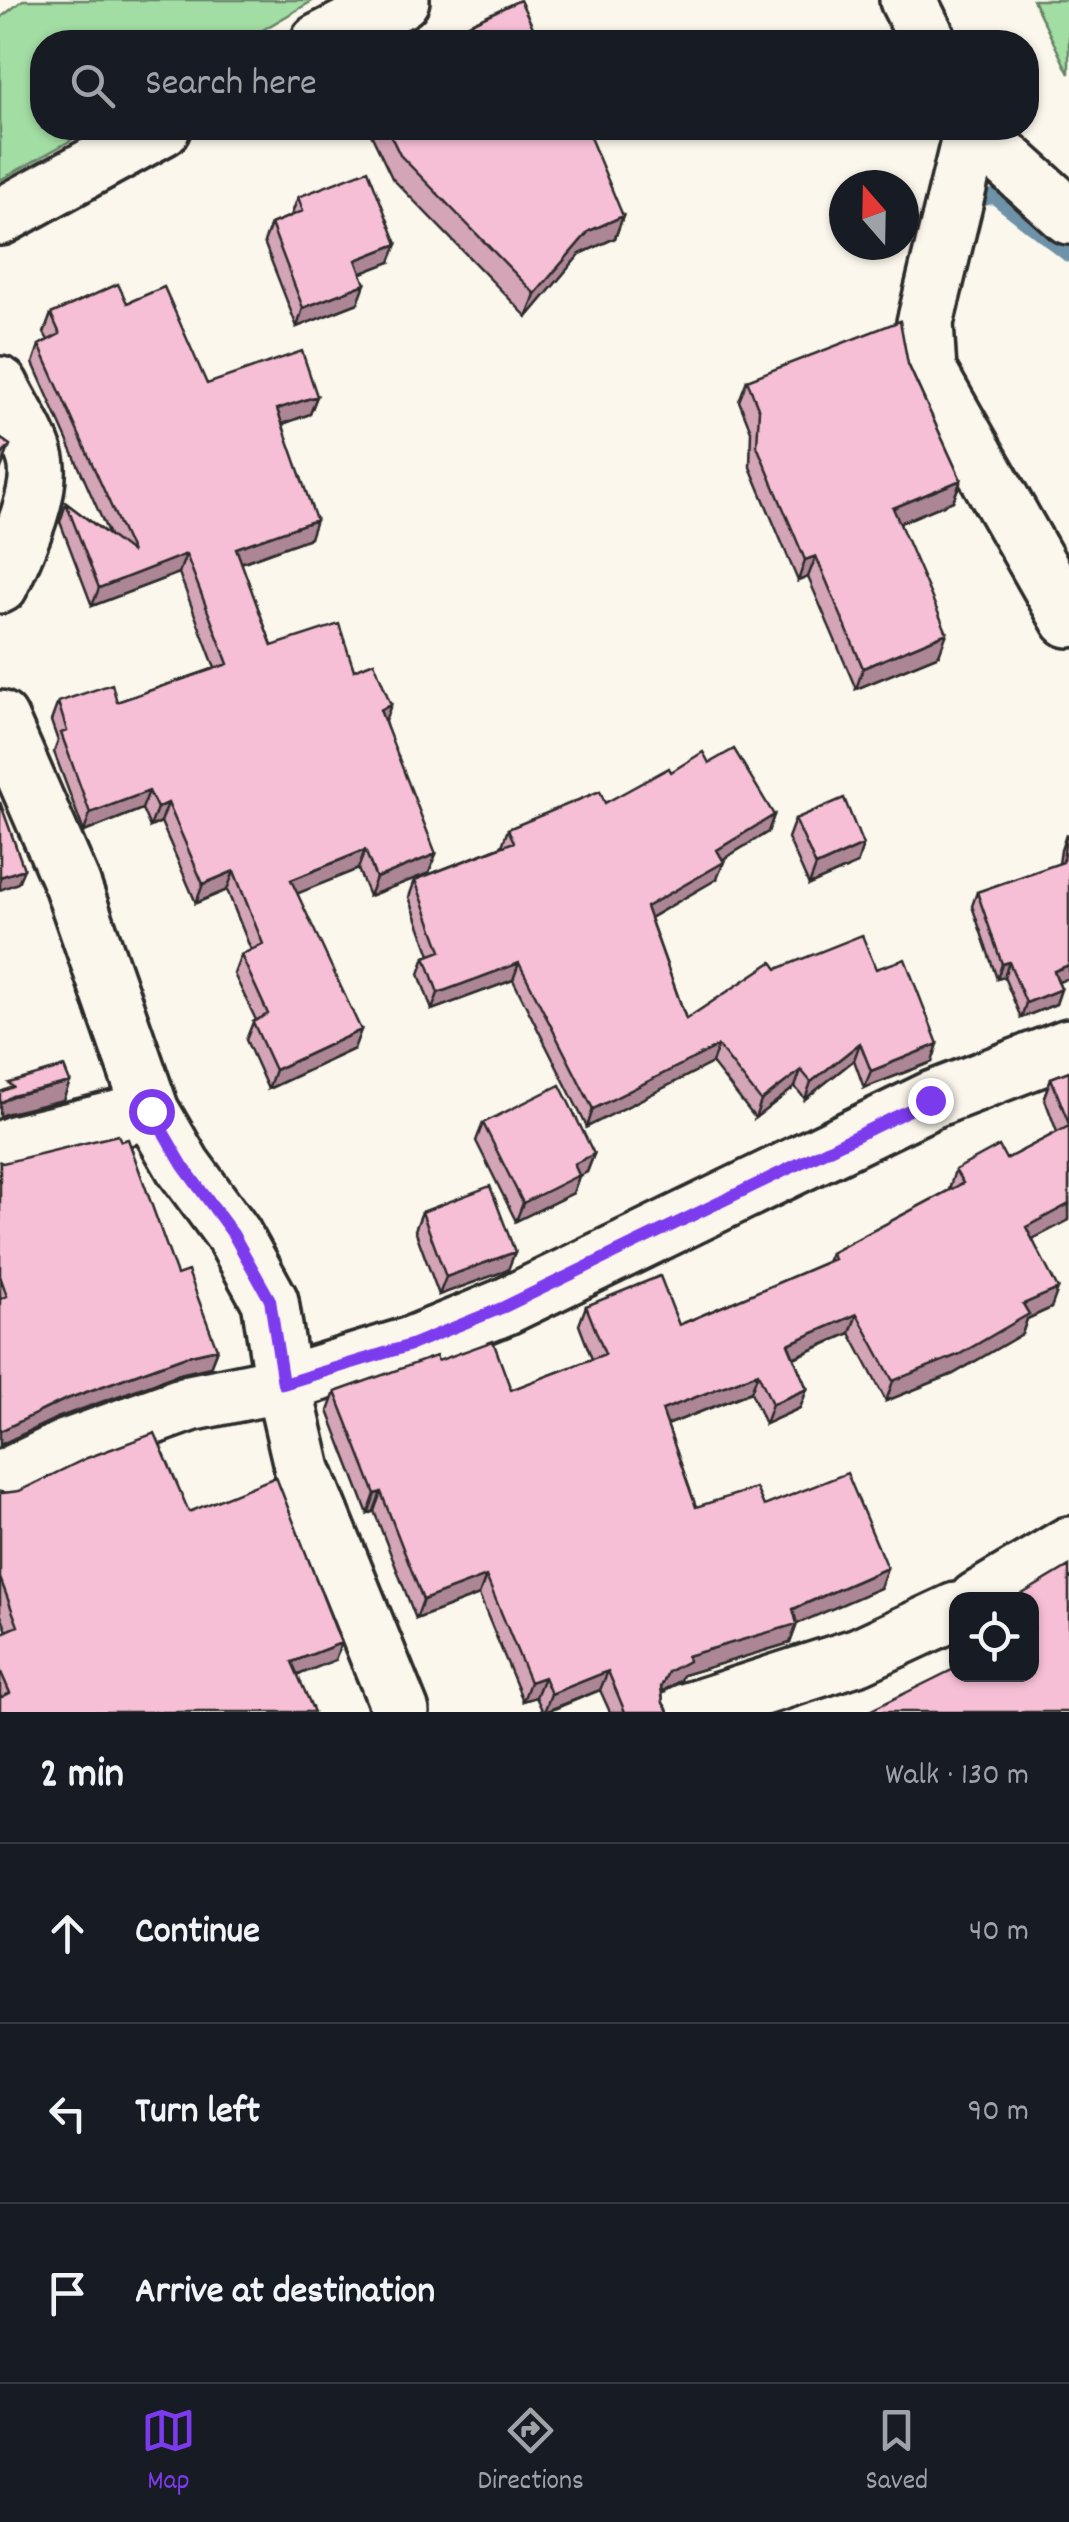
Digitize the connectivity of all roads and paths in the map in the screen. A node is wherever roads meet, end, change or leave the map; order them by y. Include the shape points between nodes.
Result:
1 (401, 0) edge
2 (908, 0) edge
3 (342, 30) edge
4 (923, 30) edge
5 (140, 140) edge
6 (969, 140) edge
7 (984, 140) edge
8 (1069, 216) edge
9 (0, 217) edge
10 (0, 385) edge
11 (0, 585) edge
12 (1069, 619) edge
13 (0, 718) edge
14 (1069, 1046) edge
15 (151, 1111) junction
16 (0, 1150) edge
17 (283, 1384) junction
18 (0, 1480) edge
19 (1069, 1545) edge
20 (990, 1592) edge
21 (949, 1613) edge
22 (401, 1712) edge
23 (685, 1712) edge

1 - 3 street
2 - 4 street
5 - 9 street
6 - 12 street via 924,322 928,370
7 - 8 street
10 - 11 street via 36,457 37,473
13 - 15 street via 72,884
14 - 17 street via 930,1100 504,1307 411,1345
15 - 16 street
15 - 17 street via 270,1300
17 - 18 street via 190,1403 68,1447
17 - 22 street via 304,1470
19 - 20 street
21 - 23 street via 859,1656

